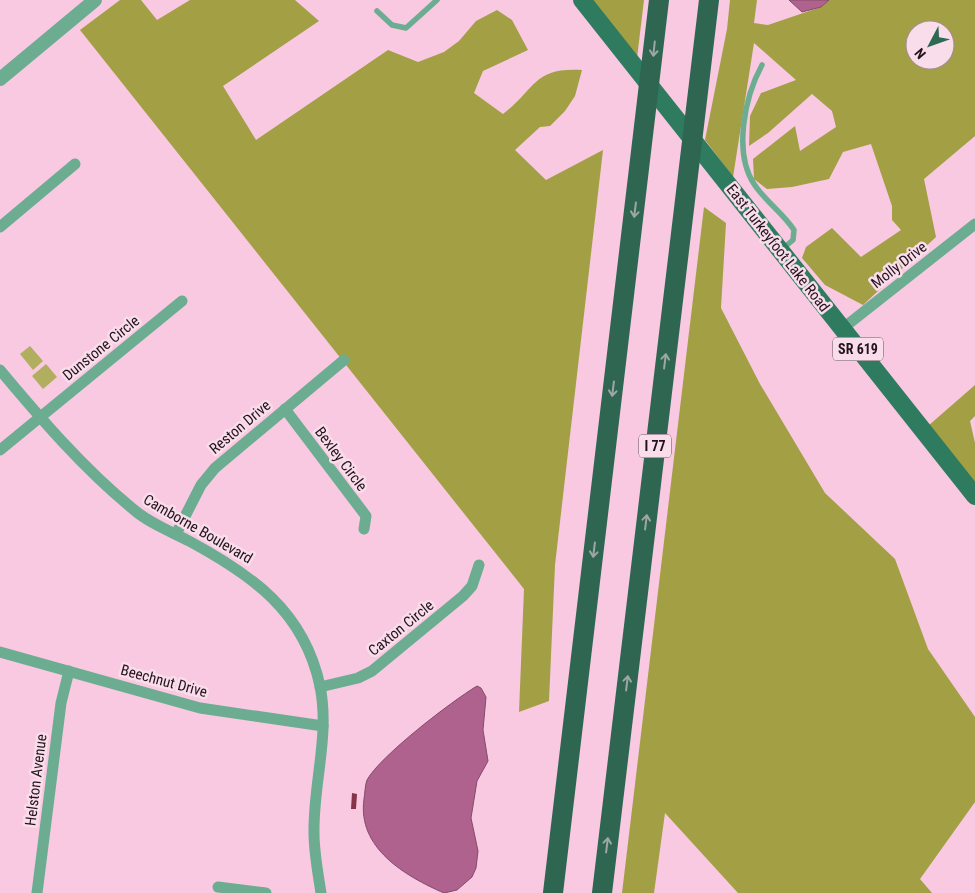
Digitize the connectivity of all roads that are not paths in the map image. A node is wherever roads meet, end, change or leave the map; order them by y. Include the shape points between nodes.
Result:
1 (95, 0) edge
2 (437, 0) edge
3 (582, 0) edge
4 (659, 0) edge
5 (709, 0) edge
6 (377, 11) dead end
7 (762, 65) dead end
8 (0, 79) edge
9 (75, 164) dead end
10 (975, 224) edge
11 (0, 227) edge
12 (779, 251) junction
13 (182, 302) dead end
14 (842, 329) junction
15 (344, 360) dead end
16 (0, 370) edge
17 (285, 410) junction
18 (40, 418) junction
19 (0, 450) edge
20 (975, 496) edge
21 (364, 529) dead end
22 (176, 534) junction
23 (478, 565) dead end
24 (0, 652) edge
25 (69, 670) junction
26 (320, 687) junction
27 (323, 726) junction
28 (218, 886) dead end
29 (38, 893) edge
30 (266, 893) edge
31 (321, 893) edge
32 (553, 893) edge
33 (602, 893) edge

1 - 8 street
2 - 6 lane via 406,28 392,25
3 - 12 main road, East Turkeyfoot Lake Road / SR 619
4 -> 32 highway
33 -> 5 highway, I 77
7 - 12 lane via 749,98 743,134 750,178 794,230 794,240
9 - 11 street
10 - 14 street, Molly Drive
12 - 14 main road, East Turkeyfoot Lake Road / SR 619
13 - 18 street, Dunstone Circle
14 - 20 main road, East Turkeyfoot Lake Road / SR 619
15 - 17 street, Reston Drive
16 - 18 street, Camborne Boulevard
17 - 21 street, Bexley Circle via 366,516
17 - 22 street, Reston Drive via 215,468 201,485
18 - 19 street, Dunstone Circle
18 - 22 street, Camborne Boulevard via 132,509
22 - 26 street, Camborne Boulevard via 242,571 273,597 308,650
23 - 26 street, Caxton Circle via 472,586 463,596 380,665 358,678
24 - 25 street, Beechnut Drive
25 - 27 street, Beechnut Drive via 200,708
25 - 29 street, Helston Avenue via 61,703
26 - 27 street, Camborne Boulevard
27 - 31 street, Camborne Boulevard via 314,833
28 - 30 street

